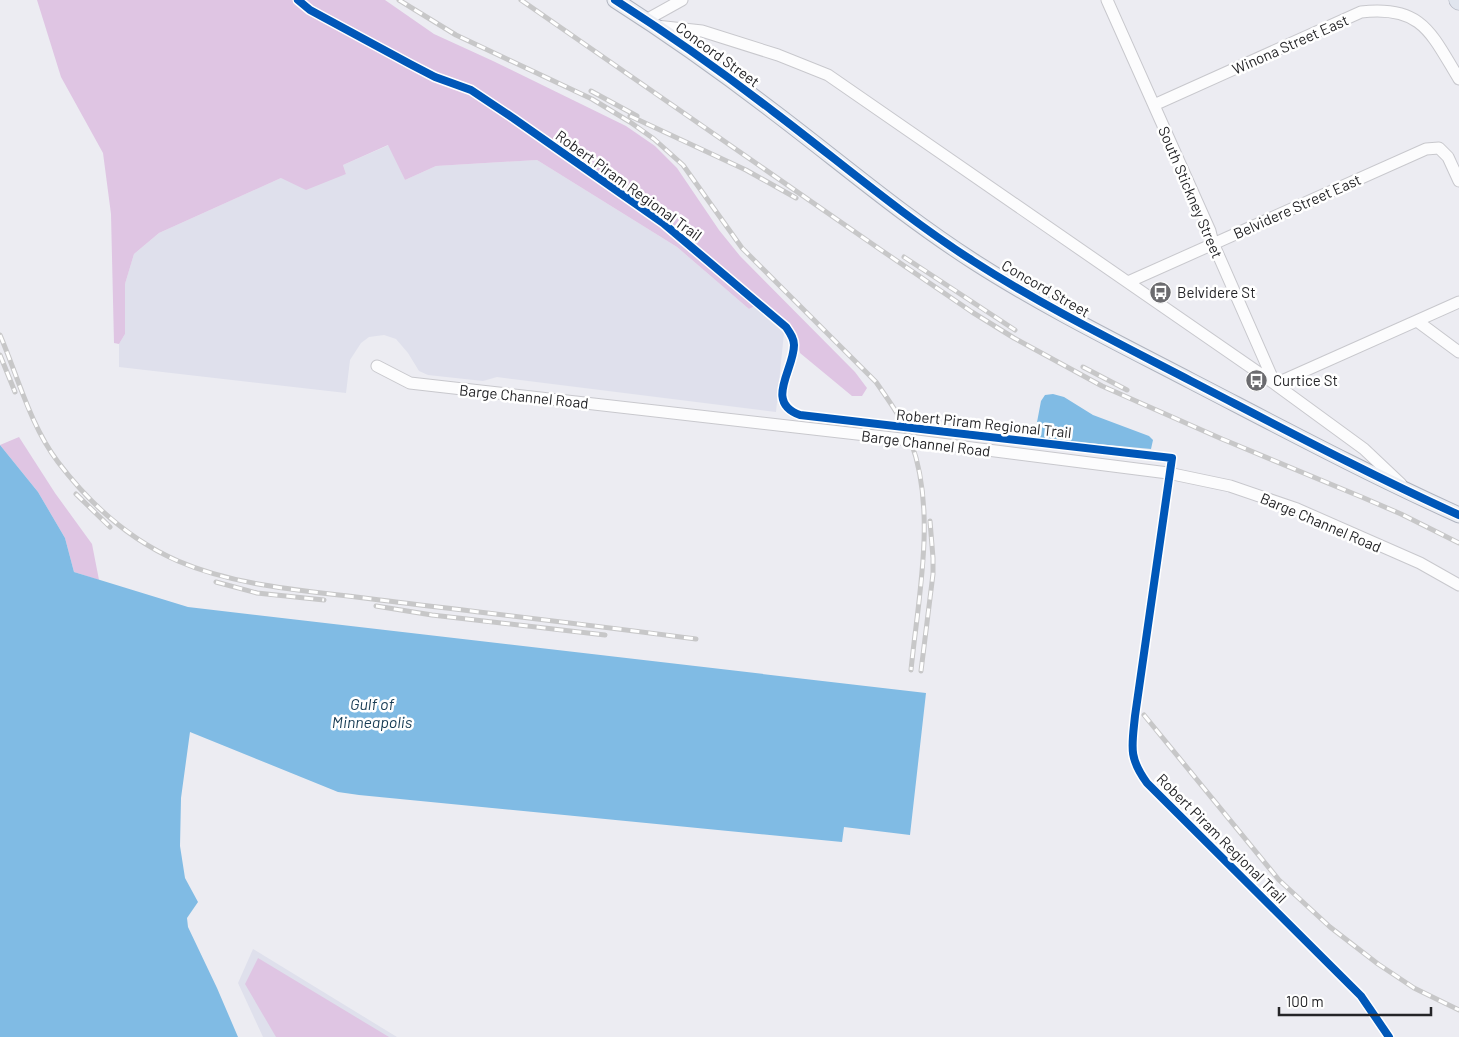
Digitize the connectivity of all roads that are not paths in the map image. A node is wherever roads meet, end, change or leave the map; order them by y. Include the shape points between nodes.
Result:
1 (615, 0) edge
2 (682, 0) edge
3 (1107, 0) edge
4 (651, 23) junction
5 (1459, 79) edge
6 (1154, 105) junction
7 (1459, 180) edge
8 (1213, 244) junction
9 (1128, 282) junction
10 (1459, 302) edge
11 (1417, 321) junction
12 (1459, 352) edge
13 (377, 366) dead end
14 (1275, 384) junction
15 (1409, 492) junction
16 (1459, 515) edge
17 (1459, 585) edge

1 - 4 main road
2 - 4 street
3 - 6 street, South Stickney Street
4 - 9 street, Concord Street via 702,31 828,75
4 - 15 main road, Concord Street via 974,262 1075,320
5 - 6 street, Winona Street East via 1424,25 1395,12 1377,10 1361,12
6 - 8 street, South Stickney Street
7 - 8 street, Belvidere Street East via 1448,157 1439,148 1426,149
8 - 9 street, Belvidere Street East
8 - 14 street, South Stickney Street
9 - 14 street, Concord Street
10 - 11 street
11 - 12 street
11 - 14 street
13 - 17 street, Barge Channel Road via 410,383 924,442 1199,479 1297,509
14 - 15 street, Concord Street via 1364,449
15 - 16 main road, Concord Street

